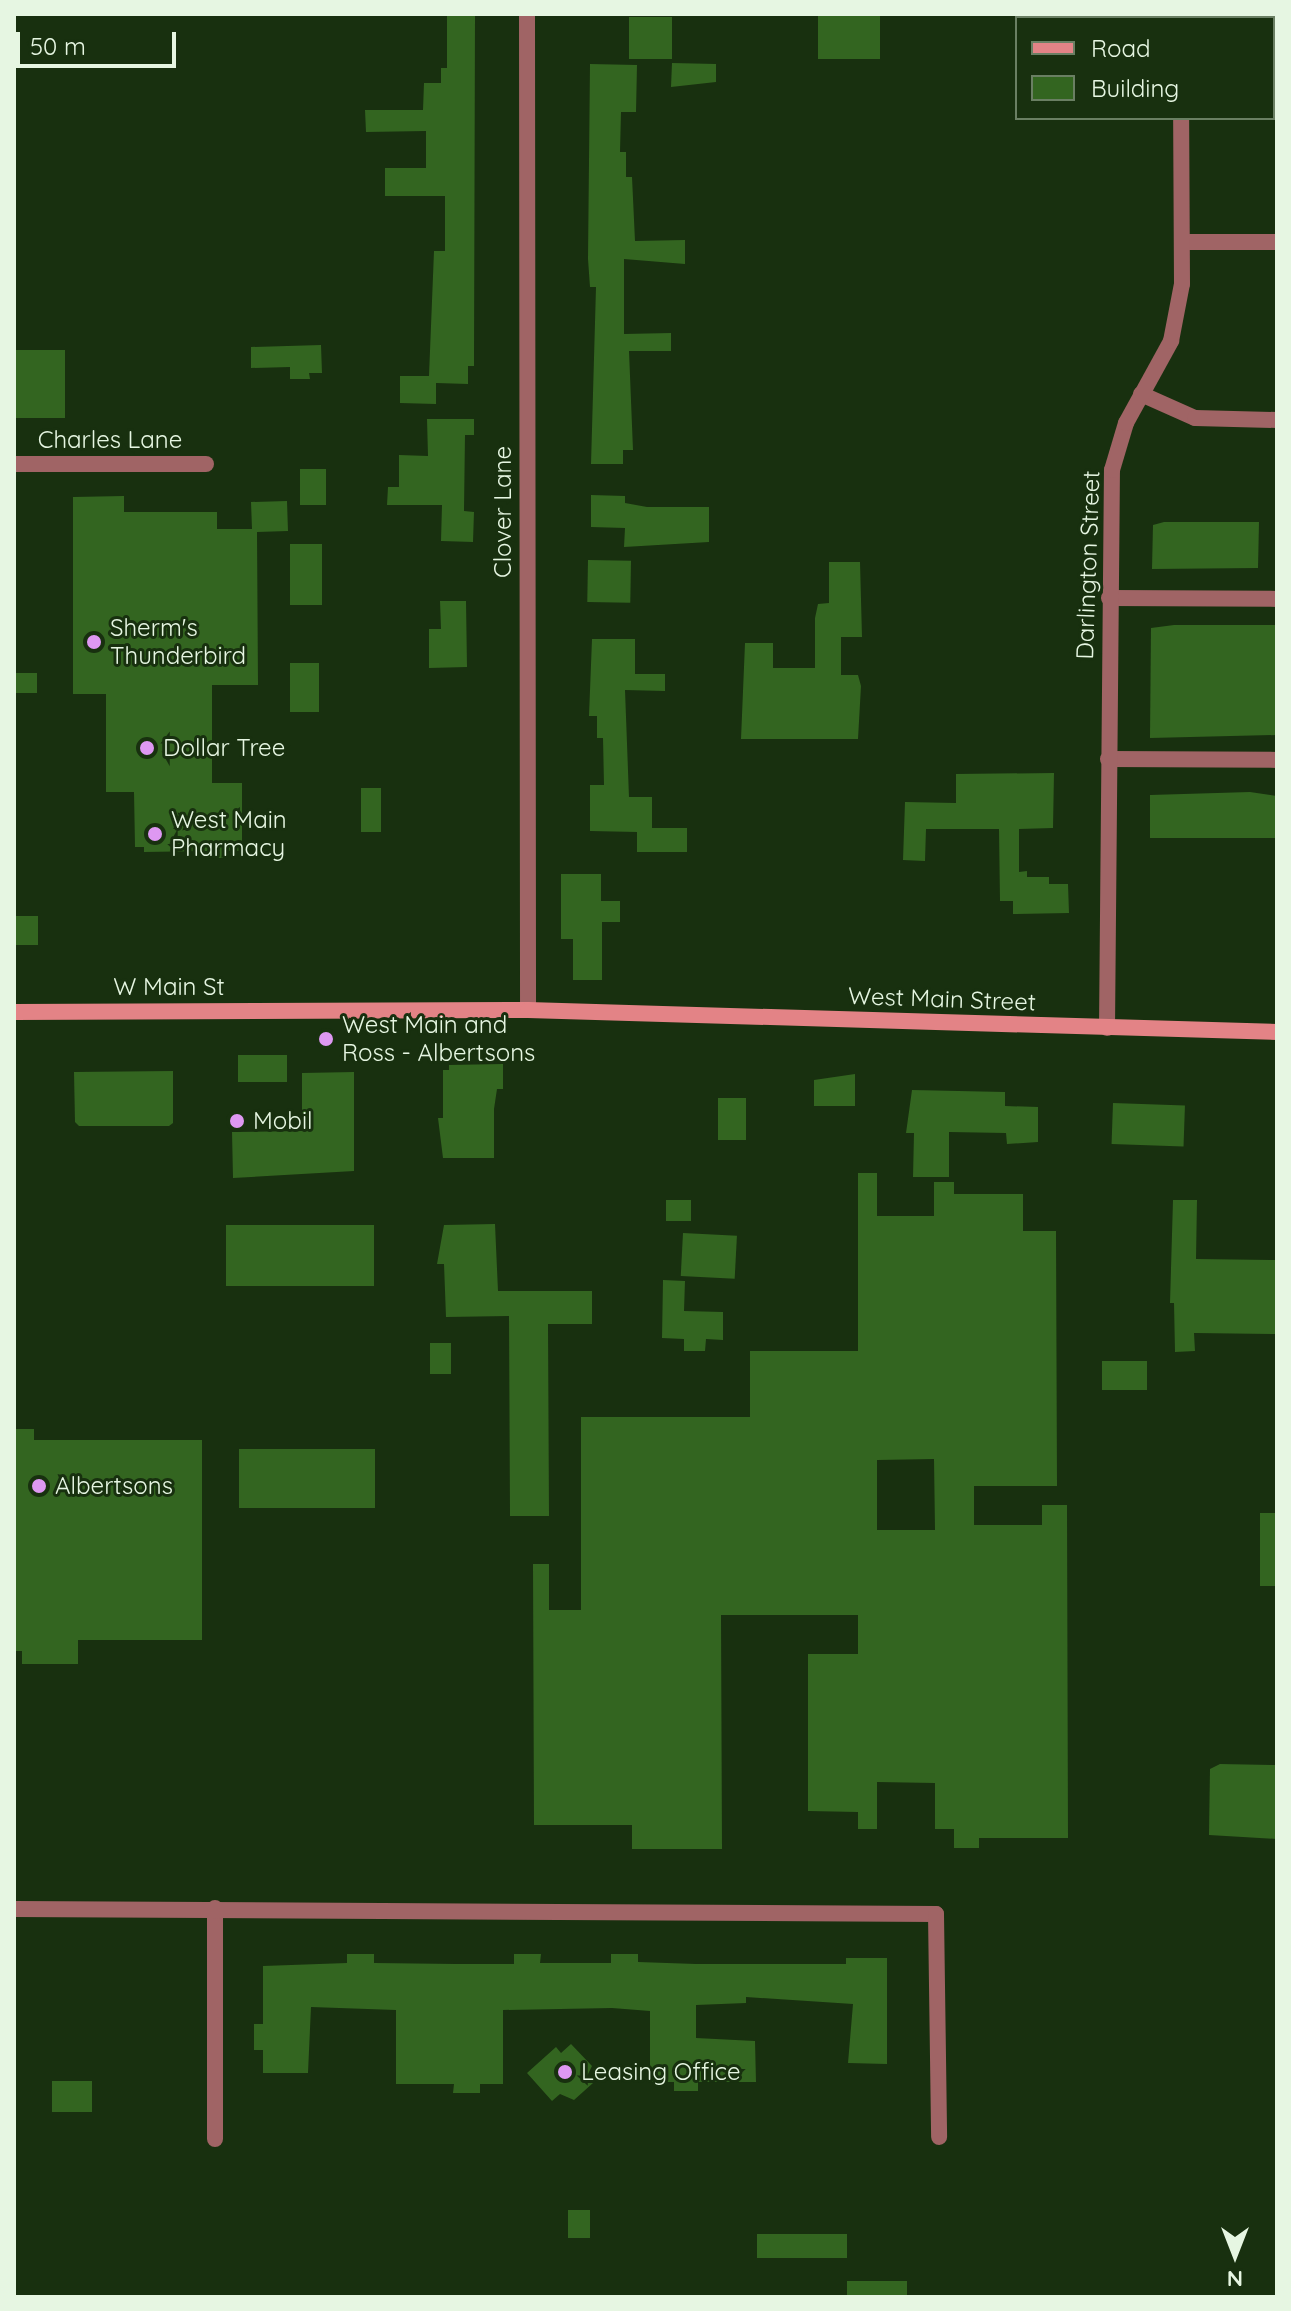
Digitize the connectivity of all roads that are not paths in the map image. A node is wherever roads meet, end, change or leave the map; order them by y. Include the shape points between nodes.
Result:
1 (527, 14) edge
2 (1181, 120) edge
3 (1182, 242) junction
4 (1277, 242) edge
5 (1141, 394) junction
6 (1277, 420) edge
7 (14, 464) edge
8 (206, 464) dead end
9 (1109, 598) junction
10 (1277, 599) edge
11 (1108, 759) junction
12 (1277, 760) edge
13 (528, 1010) junction
14 (14, 1012) edge
15 (1107, 1028) junction
16 (1277, 1032) edge
17 (215, 1908) junction
18 (14, 1909) edge
19 (939, 2137) dead end
20 (215, 2139) dead end

1 - 13 street, Clover Lane
2 - 3 street, Darlington Street
3 - 4 street
3 - 5 street, Darlington Street via 1182,284 1171,341
5 - 6 street via 1195,418
5 - 9 street, Darlington Street via 1112,470
7 - 8 street, Charles Lane
9 - 10 street
9 - 11 street, Darlington Street
11 - 12 street
11 - 15 street, Darlington Street
13 - 14 main road, W Main St
13 - 15 main road, West Main Street
15 - 16 main road, West Main Street
17 - 18 street
17 - 19 street via 936,1914
17 - 20 street

